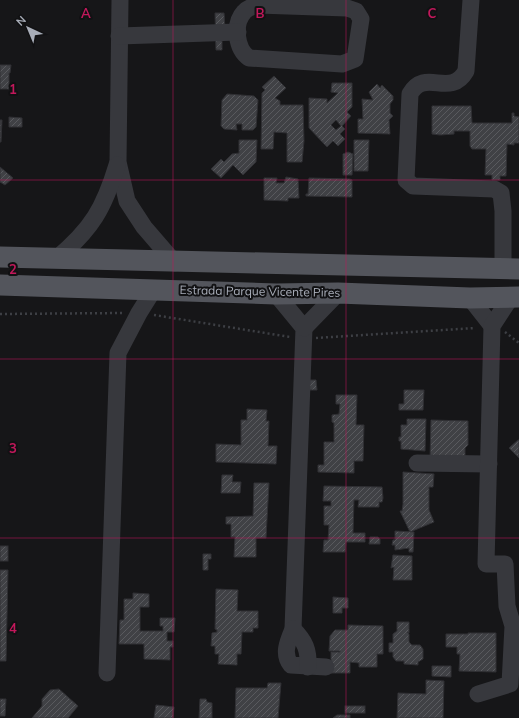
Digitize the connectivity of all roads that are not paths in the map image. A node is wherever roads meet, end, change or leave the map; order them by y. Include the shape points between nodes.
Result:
1 (120, 0) edge
2 (471, 0) edge
3 (238, 32) junction
4 (119, 36) junction
5 (118, 162) junction
6 (0, 257) edge
7 (56, 258) junction
8 (175, 263) junction
9 (511, 269) edge
10 (0, 285) edge
11 (154, 289) junction
12 (338, 293) junction
13 (276, 294) junction
14 (515, 297) edge
15 (470, 298) junction
16 (492, 326) junction
17 (304, 334) junction
18 (417, 463) dead end
19 (489, 464) junction
20 (326, 667) dead end
21 (107, 673) dead end
22 (478, 694) dead end

1 - 4 street
2 - 9 street via 466,71 462,78 452,84 422,82 415,86 410,94 406,180 414,186 494,189 501,193
3 - 3 street via 244,12 249,7 258,5 347,8 356,11 361,19 355,59 342,64 248,58 240,48
3 - 4 street
4 - 5 street
5 - 7 street via 109,192 99,212 79,238
5 - 8 street via 126,201
6 - 7 main road
7 - 8 main road
8 - 9 main road
10 - 11 main road, Estrada Parque Vicente Pires
11 - 13 main road, Estrada Parque Vicente Pires
11 - 21 street via 138,313 118,353
12 - 13 main road, Estrada Parque Vicente Pires
12 - 15 main road, Estrada Parque Vicente Pires
12 - 17 street
13 - 17 street
14 - 15 main road, Estrada Parque Vicente Pires
14 - 16 street
15 - 16 street
16 - 19 street
17 - 20 street via 293,629 286,652 291,665
18 - 19 street
19 - 22 street via 486,564 505,564 507,606 512,626 510,684

